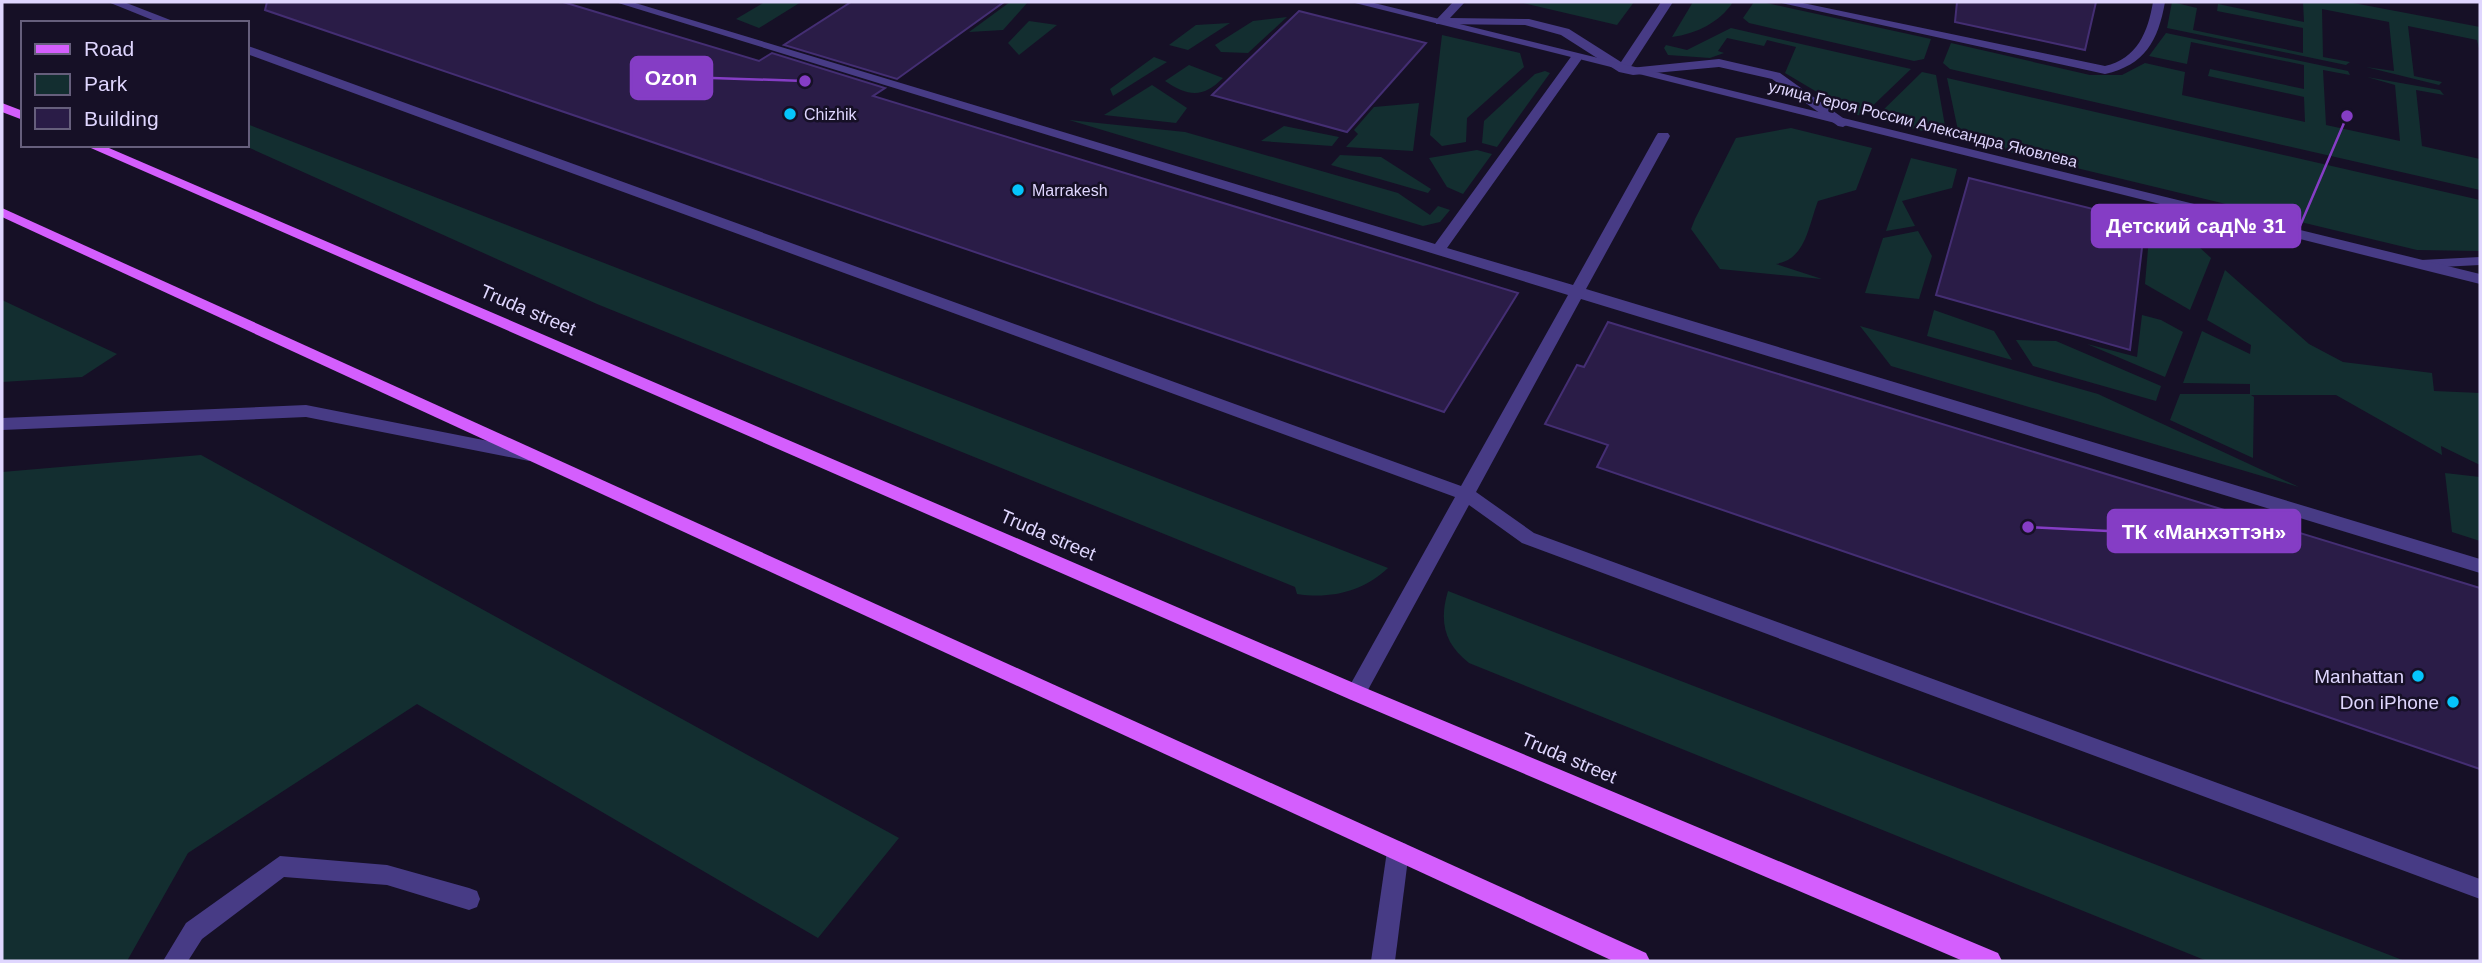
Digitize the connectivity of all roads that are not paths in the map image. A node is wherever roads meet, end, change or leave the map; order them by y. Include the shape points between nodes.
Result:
1 (114, 2) edge
2 (621, 2) edge
3 (1357, 2) edge
4 (1459, 2) edge
5 (1667, 2) edge
6 (1783, 2) edge
7 (1850, 2) edge
8 (2159, 2) edge
9 (1844, 15) junction
10 (166, 21) edge
11 (1440, 22) junction
12 (248, 50) edge
13 (1577, 57) junction
14 (1628, 70) junction
15 (2, 107) edge
16 (21, 115) edge
17 (1843, 123) junction
18 (1663, 136) dead end
19 (95, 147) edge
20 (2, 212) edge
21 (1439, 249) junction
22 (2480, 261) edge
23 (2421, 264) junction
24 (2480, 279) edge
25 (1580, 290) junction
26 (2, 424) edge
27 (541, 457) junction
28 (1466, 494) junction
29 (2480, 566) edge
30 (1356, 693) junction
31 (1398, 850) junction
32 (2480, 889) edge
33 (469, 899) dead end
34 (175, 961) edge
35 (1384, 961) edge
36 (1638, 961) edge
37 (1990, 961) edge

1 - 10 street
2 - 21 street
3 - 11 street, улица Героя России Александра Яковлева
4 - 11 street
5 - 14 street
6 - 9 street
7 - 9 street
8 - 9 street via 2155,28 2129,64 2105,71
11 - 13 street, улица Героя России Александра Яковлева
11 - 14 street via 1525,21 1565,32
12 - 28 street
13 - 14 street, улица Героя России Александра Яковлева
13 - 21 street
14 - 17 street, улица Героя России Александра Яковлева
14 - 17 street via 1719,63 1776,76
15 - 16 main road
17 - 23 street, улица Героя России Александра Яковлева
18 - 25 street
19 - 30 main road, Truda street
20 - 27 main road
21 - 25 street
22 - 23 street
23 - 24 street, улица Героя России Александра Яковлева
25 - 28 street
25 - 29 street
26 - 27 street via 306,411
27 - 31 main road
28 - 30 street
28 - 32 street via 1528,538
30 - 37 main road, Truda street
31 - 35 street
31 - 36 main road
33 - 34 street via 387,875 280,866 194,931

